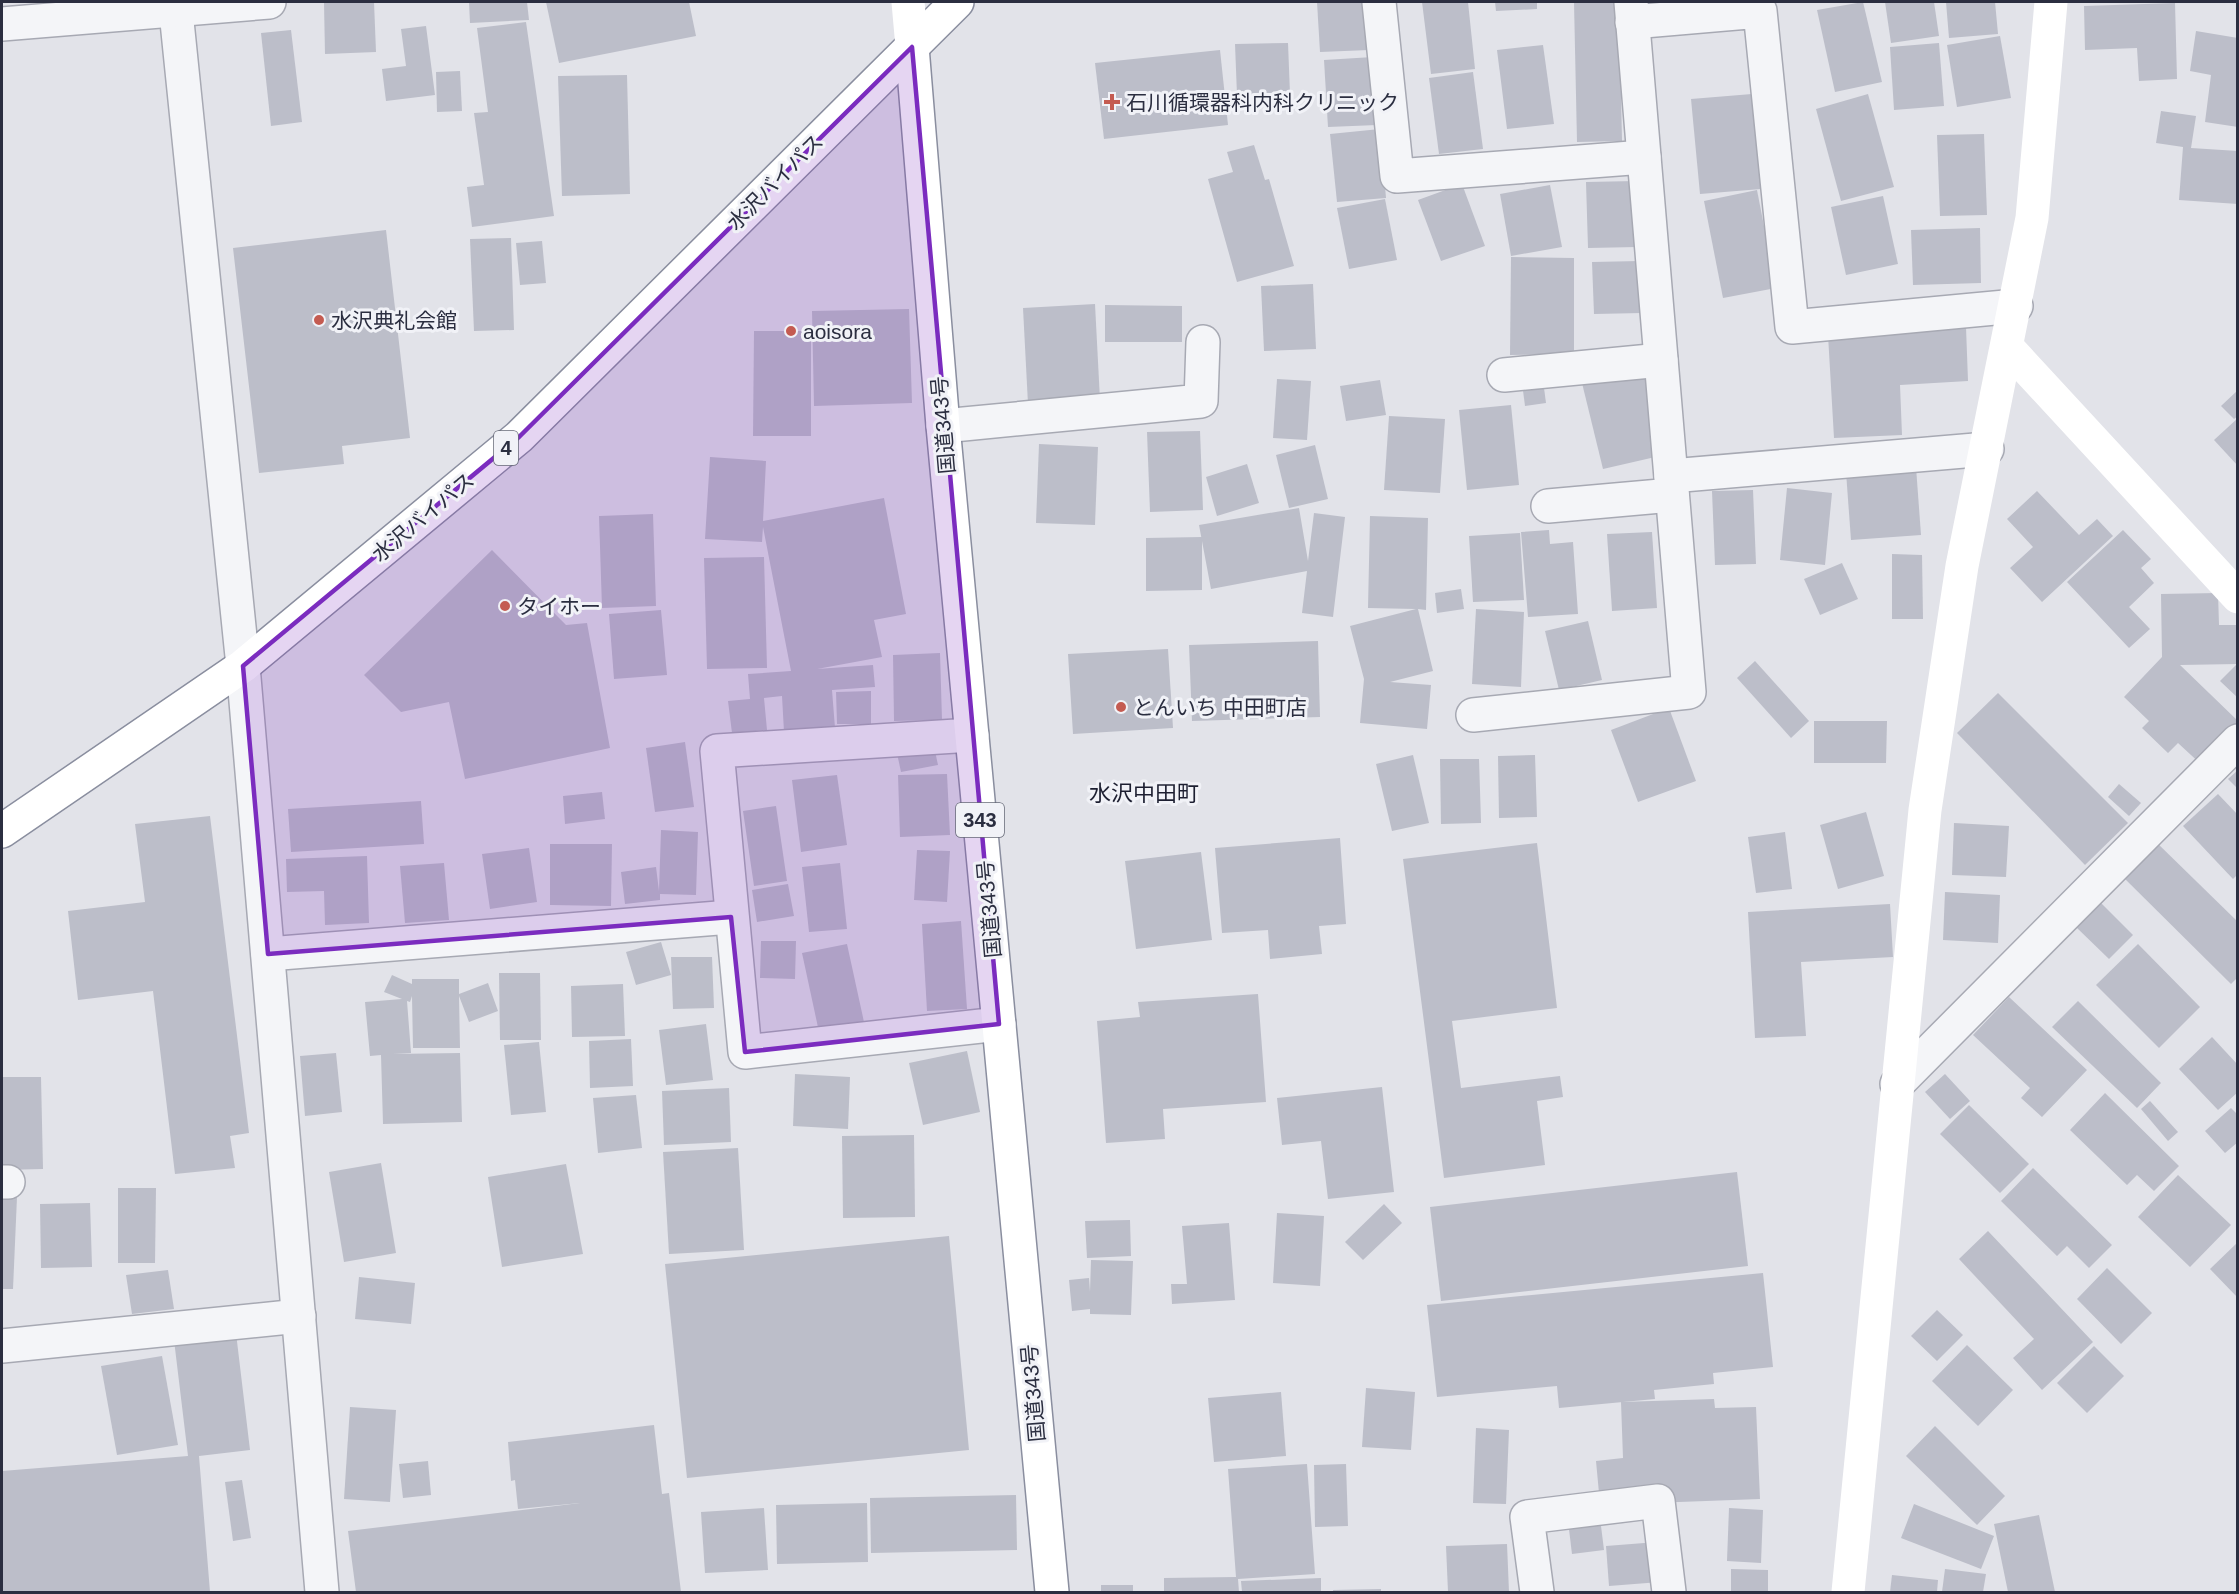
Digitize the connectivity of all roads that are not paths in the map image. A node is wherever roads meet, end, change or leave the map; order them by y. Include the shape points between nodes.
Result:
1 (269, 2) edge
2 (909, 2) edge
3 (957, 2) edge
4 (1379, 2) edge
5 (2051, 2) edge
6 (175, 6) edge
7 (1632, 12) edge
8 (2, 24) edge
9 (912, 47) junction
10 (1644, 157) junction
11 (2016, 306) junction
12 (1203, 342) dead end
13 (2008, 348) junction
14 (1661, 360) junction
15 (1504, 375) dead end
16 (943, 426) junction
17 (1987, 449) junction
18 (1672, 486) junction
19 (1548, 506) dead end
20 (2238, 597) edge
21 (243, 666) junction
22 (1473, 715) dead end
23 (972, 735) junction
24 (2238, 741) edge
25 (2, 831) edge
26 (731, 917) junction
27 (268, 954) junction
28 (999, 1024) junction
29 (1897, 1084) junction
30 (299, 1316) junction
31 (2, 1346) edge
32 (322, 1593) edge
33 (1052, 1593) edge
34 (1537, 1593) edge
35 (1669, 1593) edge
36 (1848, 1593) edge

1 - 6 street
2 - 9 main road, 国道343号
3 - 9 main road, 水沢バイパス / 4
4 - 10 street via 1397,176
5 - 11 main road via 2032,218
6 - 8 street
6 - 21 street
7 - 10 street
7 - 11 street via 1760,11 1792,327
9 - 16 main road, 国道343号 / 343
9 - 21 main road, 水沢バイパス / 4 via 519,437
10 - 14 street
11 - 13 main road
12 - 16 street via 1201,401
13 - 17 main road
13 - 20 main road
14 - 15 street
14 - 18 street
16 - 23 main road, 国道343号 / 343
17 - 18 street
17 - 29 main road via 1962,566 1925,810
18 - 19 street
18 - 22 street via 1689,692
21 - 25 main road, 水沢バイパス / 4
21 - 27 street
23 - 26 street via 717,751
23 - 28 main road, 国道343号 / 343
24 - 29 street
26 - 27 street
26 - 28 street via 745,1052
27 - 30 street
28 - 33 main road, 国道343号 / 343
29 - 36 main road
30 - 31 street
30 - 32 street
34 - 35 street via 1527,1517 1658,1500

